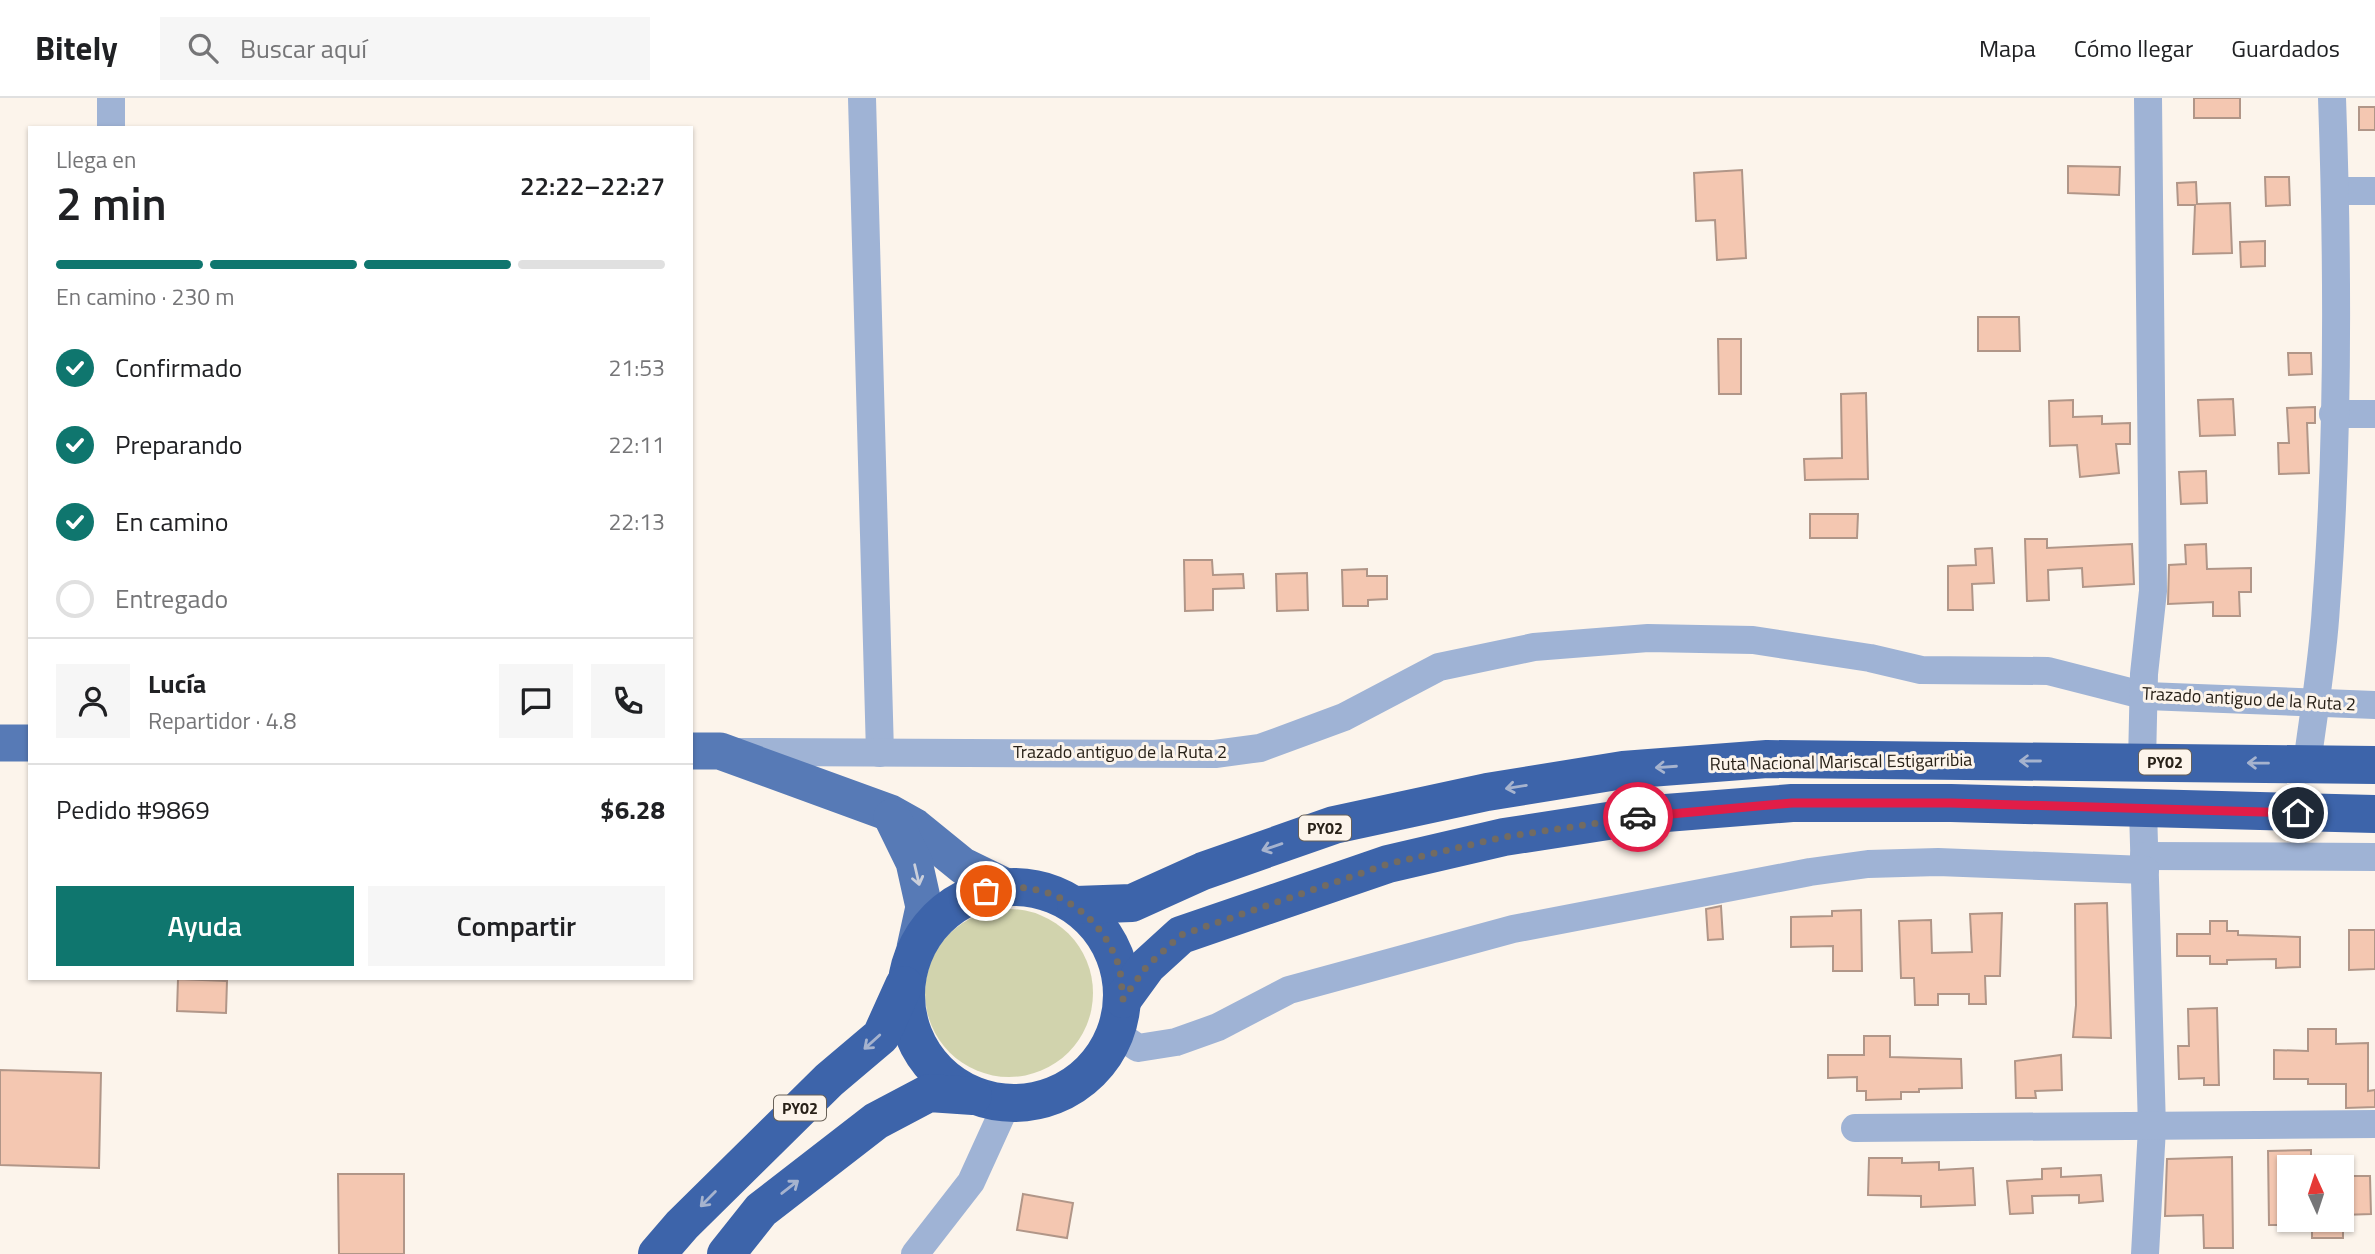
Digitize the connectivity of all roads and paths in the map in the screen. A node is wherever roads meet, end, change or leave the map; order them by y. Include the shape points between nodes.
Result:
1 (111, 98) edge
2 (862, 98) edge
3 (2148, 98) edge
4 (2332, 98) edge
5 (111, 126) edge
6 (2335, 191) junction
7 (2375, 191) edge
8 (2333, 414) junction
9 (2375, 414) edge
10 (2146, 696) junction
11 (2315, 704) junction
12 (2375, 705) edge
13 (0, 743) edge
14 (28, 743) edge
15 (706, 751) edge
16 (880, 752) junction
17 (2142, 762) junction
18 (2308, 764) junction
19 (2375, 765) edge
20 (2143, 810) junction
21 (890, 813) junction
22 (2375, 814) edge
23 (2375, 856) edge
24 (2144, 863) junction
25 (1004, 886) junction
26 (1076, 905) junction
27 (910, 965) junction
28 (1120, 1016) junction
29 (991, 1100) junction
30 (2375, 1124) edge
31 (1854, 1128) dead end
32 (2152, 1128) junction
33 (657, 1254) edge
34 (726, 1254) edge
35 (915, 1254) edge
36 (2145, 1254) edge

1 - 5 street
2 - 16 street
3 - 10 street via 2153,591
4 - 6 street
6 - 7 street
6 - 8 street
8 - 9 street
8 - 11 street via 2326,607
10 - 11 street, Trazado antiguo de la Ruta 2
10 - 16 street, Trazado antiguo de la Ruta 2 via 2048,671 1921,670 1754,640 1648,638 1534,647 1439,667 1343,717 1260,748 1215,754
10 - 17 street
11 - 12 street, Trazado antiguo de la Ruta 2
11 - 18 street
13 - 14 main road
15 - 16 street, Trazado antiguo de la Ruta 2
15 - 21 main road, PY02
18 -> 17 highway, Ruta Nacional Mariscal Estigarribia / PY02
17 -> 26 highway, Ruta Nacional Mariscal Estigarribia / PY02 via 1767,759 1623,770 1487,792 1334,825 1203,871 1132,903
18 - 19 highway, Ruta Nacional Mariscal Estigarribia / PY02
20 - 22 highway
20 - 24 street
20 - 28 highway via 1792,803 1653,814 1504,837 1388,864 1181,935 1147,966
21 - 25 main road, PY02 via 963,866
21 -> 27 main road, PY02 via 914,862 924,907
23 - 24 street
24 - 28 street via 1938,862 1810,872 1500,933 1289,990 1218,1027 1176,1042 1138,1048
24 - 32 street
25 - 26 highway, PY02 via 1042,890
25 - 27 highway, PY02 via 968,896 937,917
26 - 28 highway, PY02 via 1102,931 1118,963
27 - 29 highway, PY02 via 907,1018 920,1051 943,1078
27 -> 33 highway, PY02 via 881,1035 819,1089
28 - 29 highway via 1099,1063 1073,1086 1042,1100
34 -> 29 highway via 761,1210 876,1121 929,1093
29 - 35 street via 971,1182
30 - 32 street
31 - 32 street
32 - 36 street

